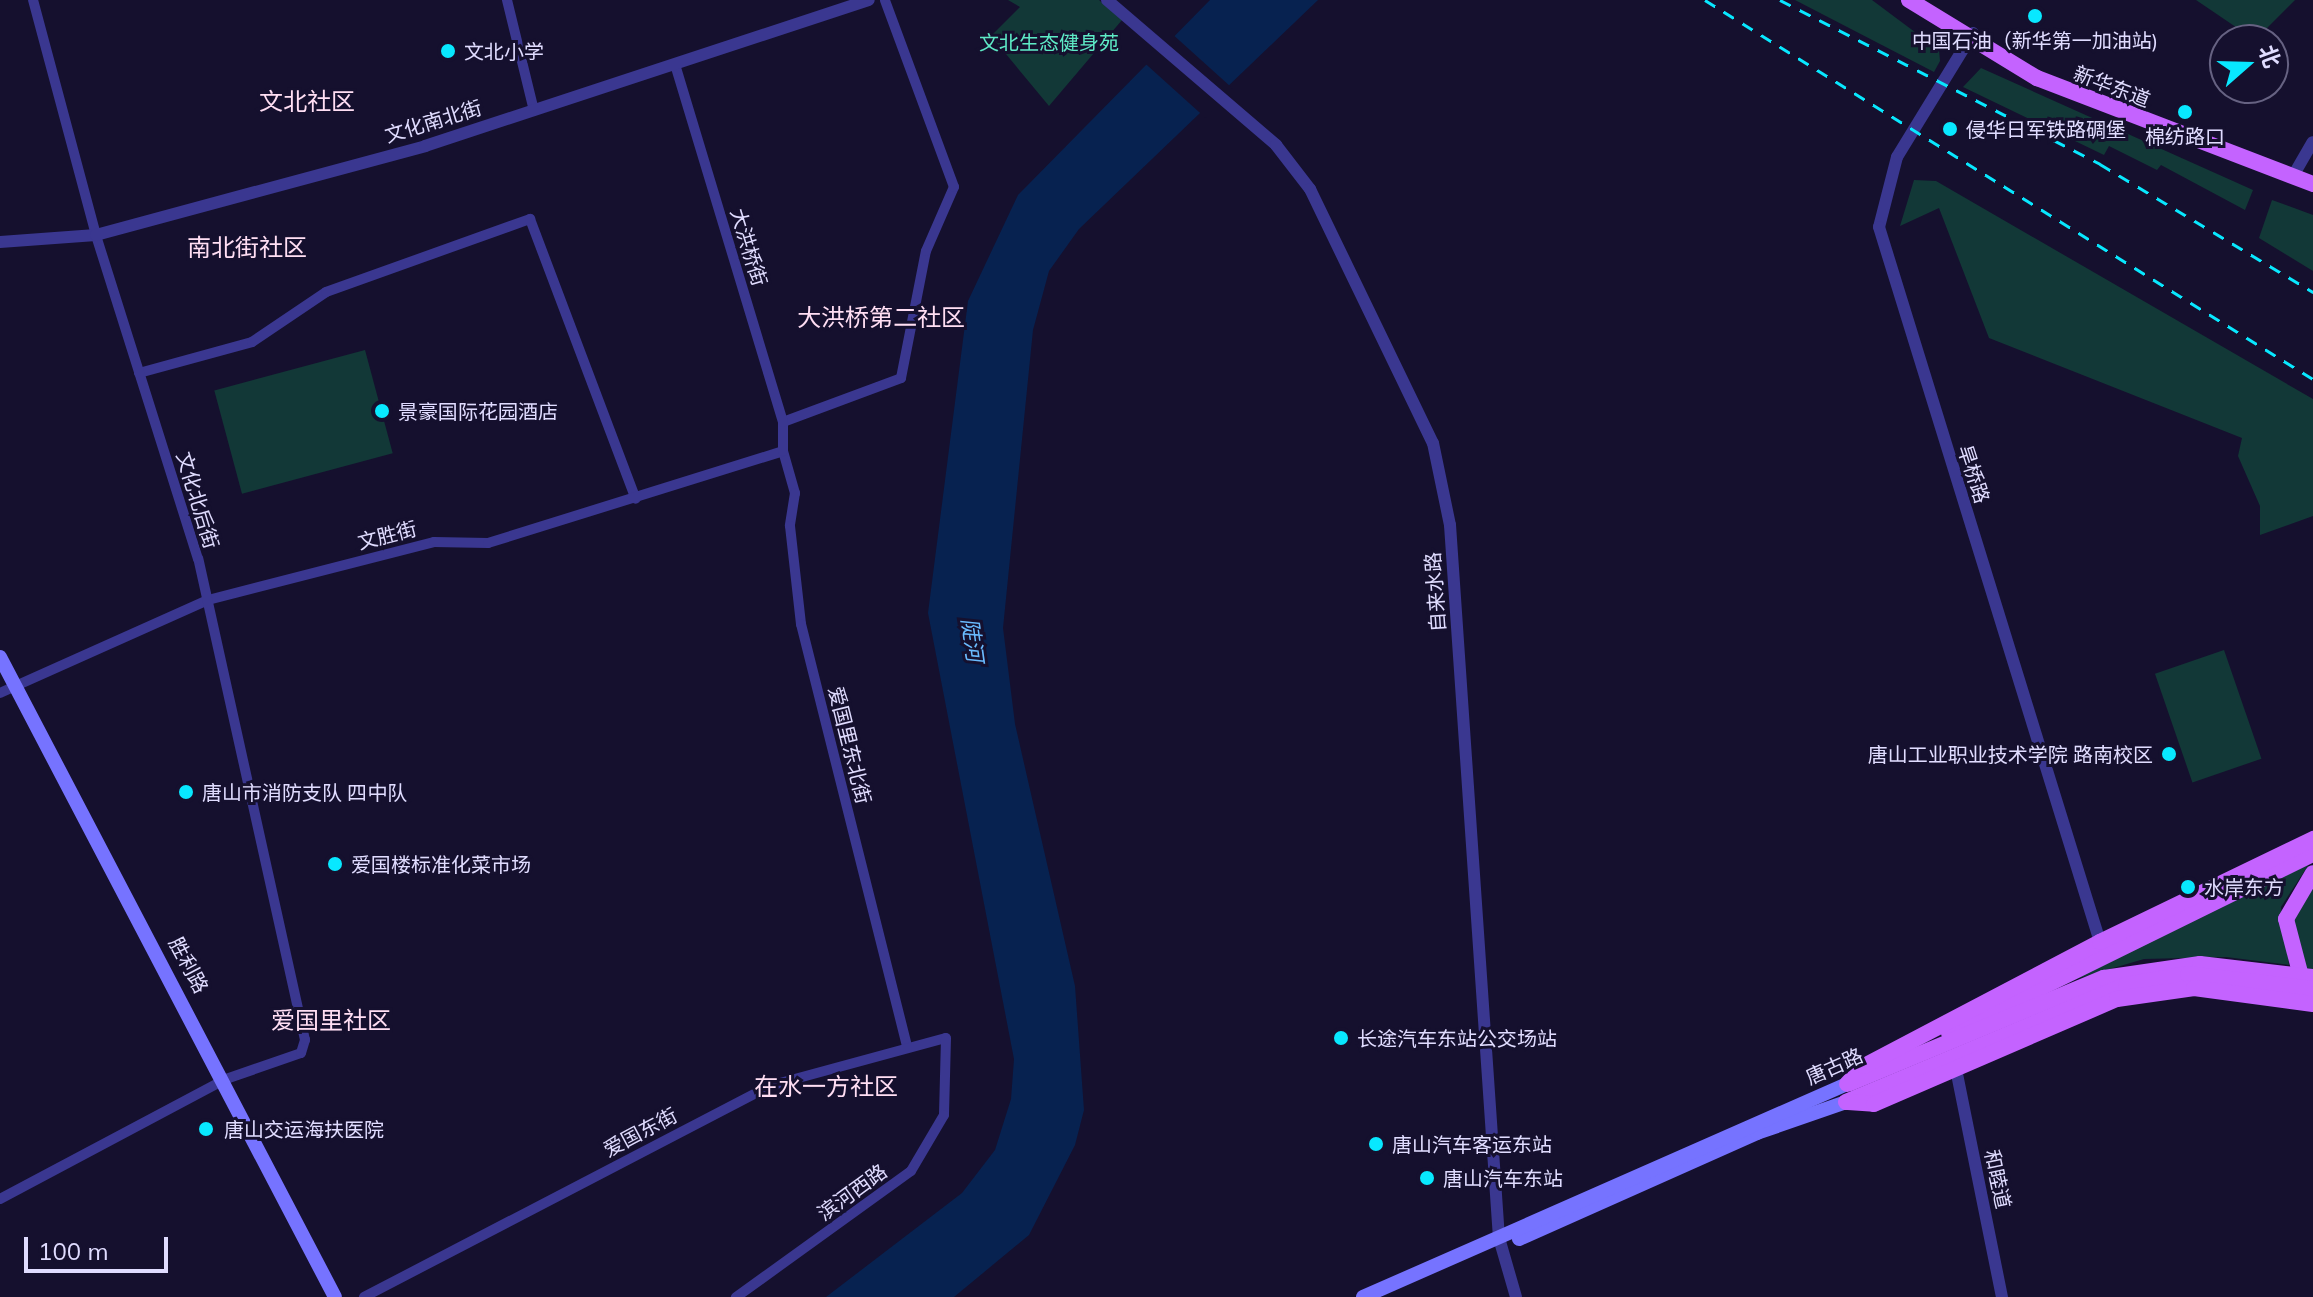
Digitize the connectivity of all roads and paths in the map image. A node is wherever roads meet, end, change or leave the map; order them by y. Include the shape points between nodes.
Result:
1 (33, 0) edge
2 (507, 0) edge
3 (869, 0) edge
4 (885, 0) edge
5 (1107, 0) edge
6 (1909, 0) edge
7 (1926, 0) edge
8 (1970, 37) junction
9 (675, 64) junction
10 (534, 111) junction
11 (2313, 142) edge
12 (2301, 173) edge
13 (2313, 184) edge
14 (96, 235) junction
15 (0, 242) edge
16 (139, 373) junction
17 (783, 422) junction
18 (785, 446) junction
19 (636, 499) junction
20 (208, 600) junction
21 (0, 657) edge
22 (15, 686) junction
23 (0, 693) edge
24 (2313, 839) edge
25 (2313, 854) edge
26 (2313, 873) edge
27 (2100, 942) junction
28 (2313, 977) edge
29 (2313, 989) edge
30 (2313, 996) edge
31 (2313, 1004) edge
32 (946, 1038) joint
33 (907, 1045) junction
34 (1955, 1050) junction
35 (226, 1079) junction
36 (1847, 1084) junction
37 (1846, 1102) joint
38 (0, 1199) edge
39 (1501, 1242) junction
40 (335, 1297) edge
41 (364, 1297) edge
42 (736, 1297) edge
43 (1363, 1297) edge
44 (1387, 1297) edge
45 (1516, 1297) edge
46 (2002, 1297) edge

1 - 14 street, 文化北后街
2 - 10 street
3 - 9 street, 文化南北街
4 - 17 street via 954,187 926,251 901,378
5 - 39 street, 自来水路 via 1276,145 1310,189 1416,402 1443,483
6 - 8 main road, 新华东道
7 - 8 main road, 新华东道
8 - 12 main road, 新华东道
8 - 27 street, 旱桥路 via 1897,157 1879,227
9 - 10 street, 文化南北街
9 - 17 street, 大洪桥街
10 - 14 street, 文化南北街
11 - 12 street
12 - 13 main road, 新华东道
14 - 15 street, 文化南北街
14 - 16 street, 文化北后街
16 - 19 street via 252,342 326,292 530,219
16 - 20 street, 文化北后街
17 - 18 street, 大洪桥街
18 - 19 street, 文胜街
18 - 33 street, 爱国里东北街 via 795,493 790,526 801,624
19 - 20 street, 文胜街 via 488,543 434,542
20 - 22 street, 文胜街
20 - 35 street, 文化北后街 via 301,1053
21 - 22 main road, 胜利路
22 - 23 street, 文胜街
22 - 35 main road, 胜利路
24 - 27 main road
25 - 34 main road, 唐古路
26 - 30 main road via 2286,919 2292,956
27 - 36 main road via 1864,1066
28 - 34 main road via 2248,966 2153,967 2067,991
29 - 34 main road, 唐古路 via 2188,974 2126,985
31 - 34 main road via 2241,991 2154,991
32 - 33 street, 爱国东街
32 - 42 street, 滨河西路 via 944,1115 911,1171
33 - 41 street, 爱国东街 via 769,1086
34 - 36 main road
34 - 37 main road, 唐古路
34 - 46 street, 和睦道
35 - 38 street
35 - 40 main road, 胜利路
36 - 39 main road, 唐古路
37 - 39 main road, 唐古路 via 1757,1133
39 - 43 main road, 唐古路
39 - 44 main road, 唐古路
39 - 45 street, 自来水路

